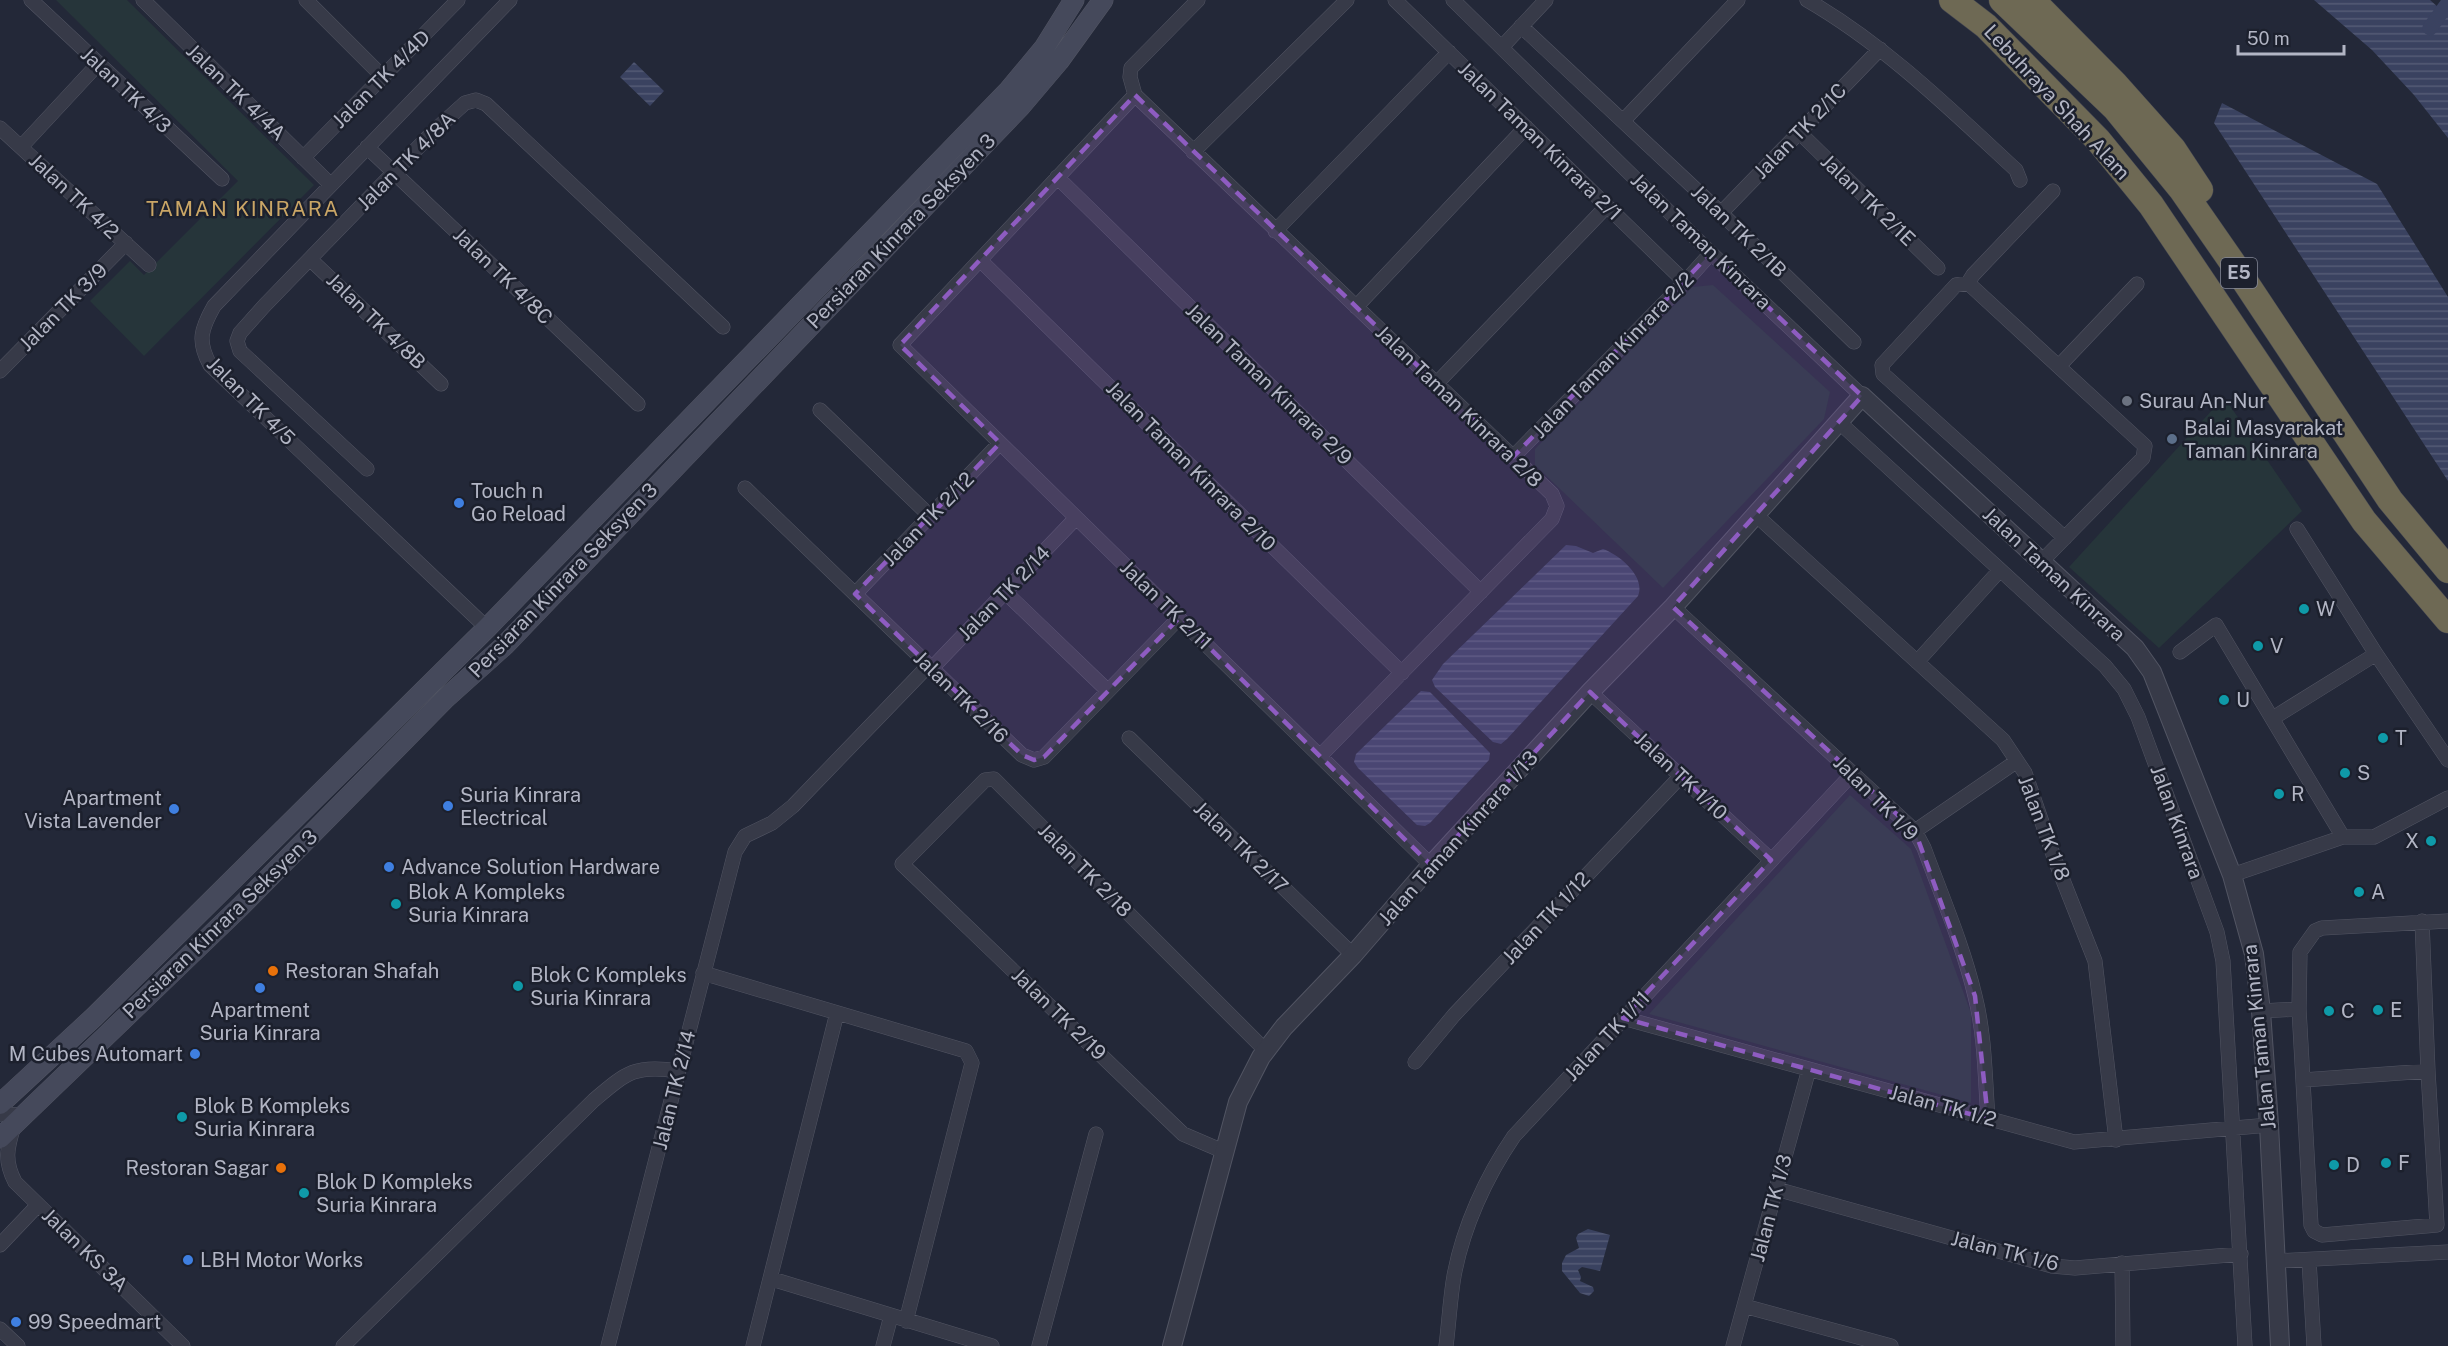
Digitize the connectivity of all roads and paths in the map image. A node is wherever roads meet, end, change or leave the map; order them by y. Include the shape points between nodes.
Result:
1 (32, 0) edge
2 (142, 0) edge
3 (306, 0) edge
4 (458, 0) edge
5 (510, 0) edge
6 (1074, 0) edge
7 (1103, 0) edge
8 (1198, 0) edge
9 (1347, 0) edge
10 (1395, 0) edge
11 (1453, 0) edge
12 (1546, 0) edge
13 (1738, 0) edge
14 (1807, 0) edge
15 (1939, 0) edge
16 (1952, 0) edge
17 (2002, 0) edge
18 (2032, 0) edge
19 (1521, 26) junction
20 (1986, 26) junction
21 (1502, 47) junction
22 (1880, 49) junction
23 (1449, 52) junction
24 (98, 64) junction
25 (383, 77) junction
26 (1135, 94) junction
27 (1623, 122) junction
28 (1526, 127) junction
29 (0, 128) edge
30 (1799, 132) junction
31 (21, 147) junction
32 (368, 147) junction
33 (1192, 152) junction
34 (303, 158) junction
35 (394, 172) junction
36 (1058, 177) junction
37 (222, 179) dead end
38 (2020, 180) dead end
39 (330, 184) junction
40 (2053, 191) dead end
41 (1607, 206) junction
42 (1721, 213) junction
43 (1275, 231) junction
44 (126, 243) junction
45 (1711, 253) junction
46 (310, 258) junction
47 (980, 260) junction
48 (2232, 262) junction
49 (149, 265) dead end
50 (1938, 268) dead end
51 (1685, 282) junction
52 (1968, 283) junction
53 (2137, 284) dead end
54 (1356, 308) junction
55 (723, 327) dead end
56 (1854, 342) dead end
57 (2059, 366) junction
58 (0, 371) edge
59 (441, 384) dead end
60 (1436, 384) junction
61 (1862, 396) junction
62 (638, 404) dead end
63 (820, 410) dead end
64 (1840, 423) junction
65 (1000, 443) junction
66 (1513, 457) junction
67 (368, 469) dead end
68 (745, 488) dead end
69 (1756, 515) junction
70 (930, 516) junction
71 (1076, 518) junction
72 (2297, 530) dead end
73 (2065, 538) junction
74 (2041, 562) junction
75 (581, 563) junction
76 (2000, 570) junction
77 (2448, 570) edge
78 (1005, 592) junction
79 (1481, 592) junction
80 (855, 594) junction
81 (1674, 608) junction
82 (1179, 618) junction
83 (2448, 620) edge
84 (487, 628) junction
85 (2180, 652) dead end
86 (2376, 654) junction
87 (1917, 662) junction
88 (930, 667) junction
89 (1402, 674) junction
90 (1108, 691) junction
91 (1590, 692) junction
92 (446, 698) junction
93 (2273, 718) junction
94 (1129, 738) dead end
95 (1320, 756) junction
96 (2448, 760) edge
97 (2017, 761) junction
98 (1853, 772) junction
99 (1681, 776) junction
100 (2448, 798) edge
101 (1915, 831) junction
102 (2343, 837) junction
103 (1771, 860) junction
104 (902, 864) joint
105 (1431, 865) junction
106 (2232, 875) junction
107 (2422, 921) junction
108 (2448, 921) edge
109 (1353, 955) junction
110 (703, 973) junction
111 (2299, 1009) junction
112 (2261, 1011) junction
113 (837, 1013) junction
114 (1623, 1018) junction
115 (1265, 1050) junction
116 (1415, 1062) dead end
117 (1809, 1069) junction
118 (678, 1071) junction
119 (2428, 1071) junction
120 (2303, 1080) junction
121 (0, 1104) edge
122 (13, 1118) edge
123 (1988, 1119) junction
124 (2269, 1125) junction
125 (2233, 1128) junction
126 (1096, 1134) dead end
127 (0, 1138) edge
128 (2116, 1140) junction
129 (1225, 1152) junction
130 (0, 1180) edge
131 (15, 1182) junction
132 (1776, 1189) junction
133 (38, 1205) junction
134 (0, 1245) edge
135 (2448, 1252) edge
136 (2241, 1254) junction
137 (2309, 1260) junction
138 (2275, 1261) junction
139 (2122, 1263) junction
140 (772, 1279) junction
141 (1744, 1306) junction
142 (891, 1316) junction
143 (906, 1321) junction
144 (0, 1329) edge
145 (18, 1346) edge
146 (183, 1346) edge
147 (343, 1346) edge
148 (608, 1346) edge
149 (753, 1346) edge
150 (883, 1346) edge
151 (992, 1346) edge
152 (1040, 1346) edge
153 (1172, 1346) edge
154 (1446, 1346) edge
155 (1733, 1346) edge
156 (1891, 1346) edge
157 (2123, 1346) edge
158 (2244, 1346) edge
159 (2280, 1346) edge
160 (2314, 1346) edge

1 - 24 street, Jalan TK 4/3
2 - 34 street, Jalan TK 4/4A
3 - 25 street
4 - 25 street, Jalan TK 4/4D
5 - 32 street, Jalan TK 4/5
6 - 84 main road, Persiaran Kinrara Seksyen 3 via 1044,48 1009,90
7 - 75 main road, Persiaran Kinrara Seksyen 3 via 1020,107
8 - 26 street via 1131,68
9 - 33 street
10 - 23 street, Jalan Taman Kinrara 2/1
11 - 21 street, Jalan Taman Kinrara
12 - 19 street
13 - 27 street
14 - 22 street
15 - 20 highway
16 - 20 highway, Lebuhraya Shah Alam / E5
17 - 48 highway, Lebuhraya Shah Alam / E5 via 2115,108 2182,190
18 - 48 highway via 2173,149 2209,204
19 - 21 street
19 - 27 street, Jalan TK 2/1B
20 - 83 highway, Lebuhraya Shah Alam / E5 via 2098,140 2151,205 2364,521
21 - 45 street, Jalan Taman Kinrara
22 - 30 street, Jalan TK 2/1C
22 - 38 street via 2016,170
23 - 28 street, Jalan Taman Kinrara 2/1
23 - 43 street
24 - 31 street
24 - 37 street, Jalan TK 4/3
25 - 34 street, Jalan TK 4/4D
26 - 33 street, Jalan Taman Kinrara 2/8
26 - 36 street
27 - 42 street, Jalan TK 2/1B
28 - 41 street, Jalan Taman Kinrara 2/1
28 - 54 street
29 - 31 street, Jalan TK 4/2
30 - 42 street, Jalan TK 2/1C
30 - 50 street, Jalan TK 2/1E
31 - 44 street, Jalan TK 4/2
32 - 35 street, Jalan TK 4/8C
32 - 39 street, Jalan TK 4/5
33 - 43 street, Jalan Taman Kinrara 2/8
34 - 39 street, Jalan TK 4/4A
35 - 46 street, Jalan TK 4/8A
35 - 55 street, Jalan TK 4/8A via 465,103 476,100 486,104
35 - 62 street, Jalan TK 4/8C
36 - 47 street
36 - 79 street, Jalan Taman Kinrara 2/9
39 - 84 street, Jalan TK 4/5 via 214,306 201,337 204,353 210,365
40 - 52 street
41 - 51 street, Jalan Taman Kinrara 2/1
41 - 60 street
42 - 56 street, Jalan TK 2/1B
43 - 54 street, Jalan Taman Kinrara 2/8
44 - 49 street, Jalan TK 4/2
44 - 58 street, Jalan TK 3/9
45 - 51 street, Jalan Taman Kinrara 2/2
45 - 61 street, Jalan Taman Kinrara
46 - 59 street, Jalan TK 4/8B
46 - 67 street, Jalan TK 4/8A via 240,333 237,341 240,351
47 - 65 street, Jalan TK 2/11 via 900,345
47 - 89 street, Jalan Taman Kinrara 2/10
48 - 77 highway, Lebuhraya Shah Alam / E5 via 2390,500
51 - 66 street, Jalan Taman Kinrara 2/2
52 - 57 street
52 - 73 street via 1956,285 1882,364 1883,374
53 - 57 street
54 - 60 street, Jalan Taman Kinrara 2/8
57 - 73 street via 2145,446 2143,458
60 - 66 street, Jalan Taman Kinrara 2/8
61 - 64 street, Jalan Taman Kinrara 1/13
61 - 74 street, Jalan Taman Kinrara
63 - 70 street
64 - 69 street, Jalan Taman Kinrara 1/13
64 - 76 street, Jalan Kinrara
65 - 70 street, Jalan TK 2/12
65 - 71 street, Jalan TK 2/11
66 - 79 street, Jalan Taman Kinrara 2/8 via 1552,494 1557,506 1552,519
68 - 80 street, Jalan TK 2/16
69 - 81 street, Jalan Taman Kinrara 1/13
69 - 87 street, Jalan TK 1/8
70 - 80 street, Jalan TK 2/12
71 - 78 street, Jalan TK 2/14
71 - 82 street, Jalan TK 2/11
72 - 86 street
73 - 74 street
74 - 106 street, Jalan Taman Kinrara via 2135,648 2152,672
75 - 84 main road via 519,618 507,625
75 - 92 main road, Persiaran Kinrara Seksyen 3 via 505,645
76 - 87 street
76 - 125 street, Jalan Kinrara via 2105,666 2124,689 2138,717 2217,932 2223,961
78 - 88 street, Jalan TK 2/14
78 - 90 street
79 - 89 street, Jalan Taman Kinrara 2/8
80 - 88 street, Jalan TK 2/16
81 - 91 street, Jalan Taman Kinrara 1/13
81 - 98 street, Jalan TK 1/9
82 - 90 street, Jalan TK 2/16
82 - 95 street, Jalan TK 2/11
84 - 92 main road via 487,648
84 - 121 main road, Persiaran Kinrara Seksyen 3 via 94,1017
85 - 93 street via 2216,625
86 - 93 street
86 - 96 street
87 - 97 street, Jalan TK 1/8 via 2003,740
88 - 90 street, Jalan TK 2/16 via 1022,755 1034,760 1044,757
88 - 110 street, Jalan TK 2/14 via 783,815 745,836 735,852
89 - 95 street, Jalan Taman Kinrara 2/8
91 - 99 street, Jalan TK 1/10
91 - 105 street, Jalan Taman Kinrara 1/13
92 - 122 main road, Persiaran Kinrara Seksyen 3 via 240,907
93 - 102 street
94 - 109 street, Jalan TK 2/17
95 - 105 street, Jalan TK 2/11
97 - 101 street
97 - 128 street, Jalan TK 1/8 via 2025,773 2095,961
98 - 101 street, Jalan TK 1/9
98 - 103 street, Jalan TK 1/11
99 - 103 street, Jalan TK 1/10
99 - 116 street, Jalan TK 1/12 via 1454,1015
100 - 102 street via 2374,837
101 - 123 street, Jalan TK 1/9 via 1976,996
102 - 106 street
103 - 114 street, Jalan TK 1/11
104 - 115 street, Jalan TK 2/18 via 985,780 994,779
104 - 129 street, Jalan TK 2/19 via 1183,1134
105 - 109 street, Jalan Taman Kinrara 1/13
106 - 112 street, Jalan Taman Kinrara via 2254,954
107 - 108 street
107 - 111 street via 2315,931 2300,952
107 - 119 street
109 - 115 street, Jalan Taman Kinrara 1/13
110 - 113 street
110 - 118 street, Jalan TK 2/14
111 - 112 street
111 - 120 street
112 - 124 street, Jalan Taman Kinrara
113 - 140 street
113 - 143 street via 966,1051 972,1063
114 - 117 street, Jalan TK 1/2
114 - 154 street, Jalan TK 1/11 via 1498,1158 1474,1210 1455,1269
115 - 129 street, Jalan Taman Kinrara 1/13 via 1239,1102
117 - 123 street, Jalan TK 1/2
117 - 132 street, Jalan TK 1/3
118 - 147 street via 653,1067 624,1075
118 - 148 street, Jalan TK 2/14
119 - 120 street
119 - 120 street via 2437,1225 2322,1235 2311,1225
122 - 127 main road, Persiaran Kinrara Seksyen 3
122 - 131 street, Jalan KS 3A via 6,1151
123 - 128 street, Jalan TK 1/2 via 2074,1142
124 - 125 street, Jalan TK 1/2
124 - 138 street, Jalan Taman Kinrara
125 - 128 street, Jalan TK 1/2
125 - 136 street, Jalan Kinrara
126 - 152 street
129 - 153 street, Jalan Taman Kinrara 1/13
130 - 131 street
131 - 133 street, Jalan KS 3A
132 - 139 street, Jalan TK 1/6 via 2052,1266
132 - 141 street, Jalan TK 1/3
133 - 134 street, Jalan KS 3A
133 - 146 street, Jalan KS 3A
135 - 137 street
136 - 139 street, Jalan TK 1/6
136 - 158 street, Jalan Kinrara
137 - 138 street
137 - 160 street
138 - 159 street, Jalan Taman Kinrara
139 - 157 street
140 - 142 street
140 - 149 street
141 - 155 street, Jalan TK 1/3
141 - 156 street
142 - 143 street
142 - 150 street
143 - 151 street
144 - 145 street

